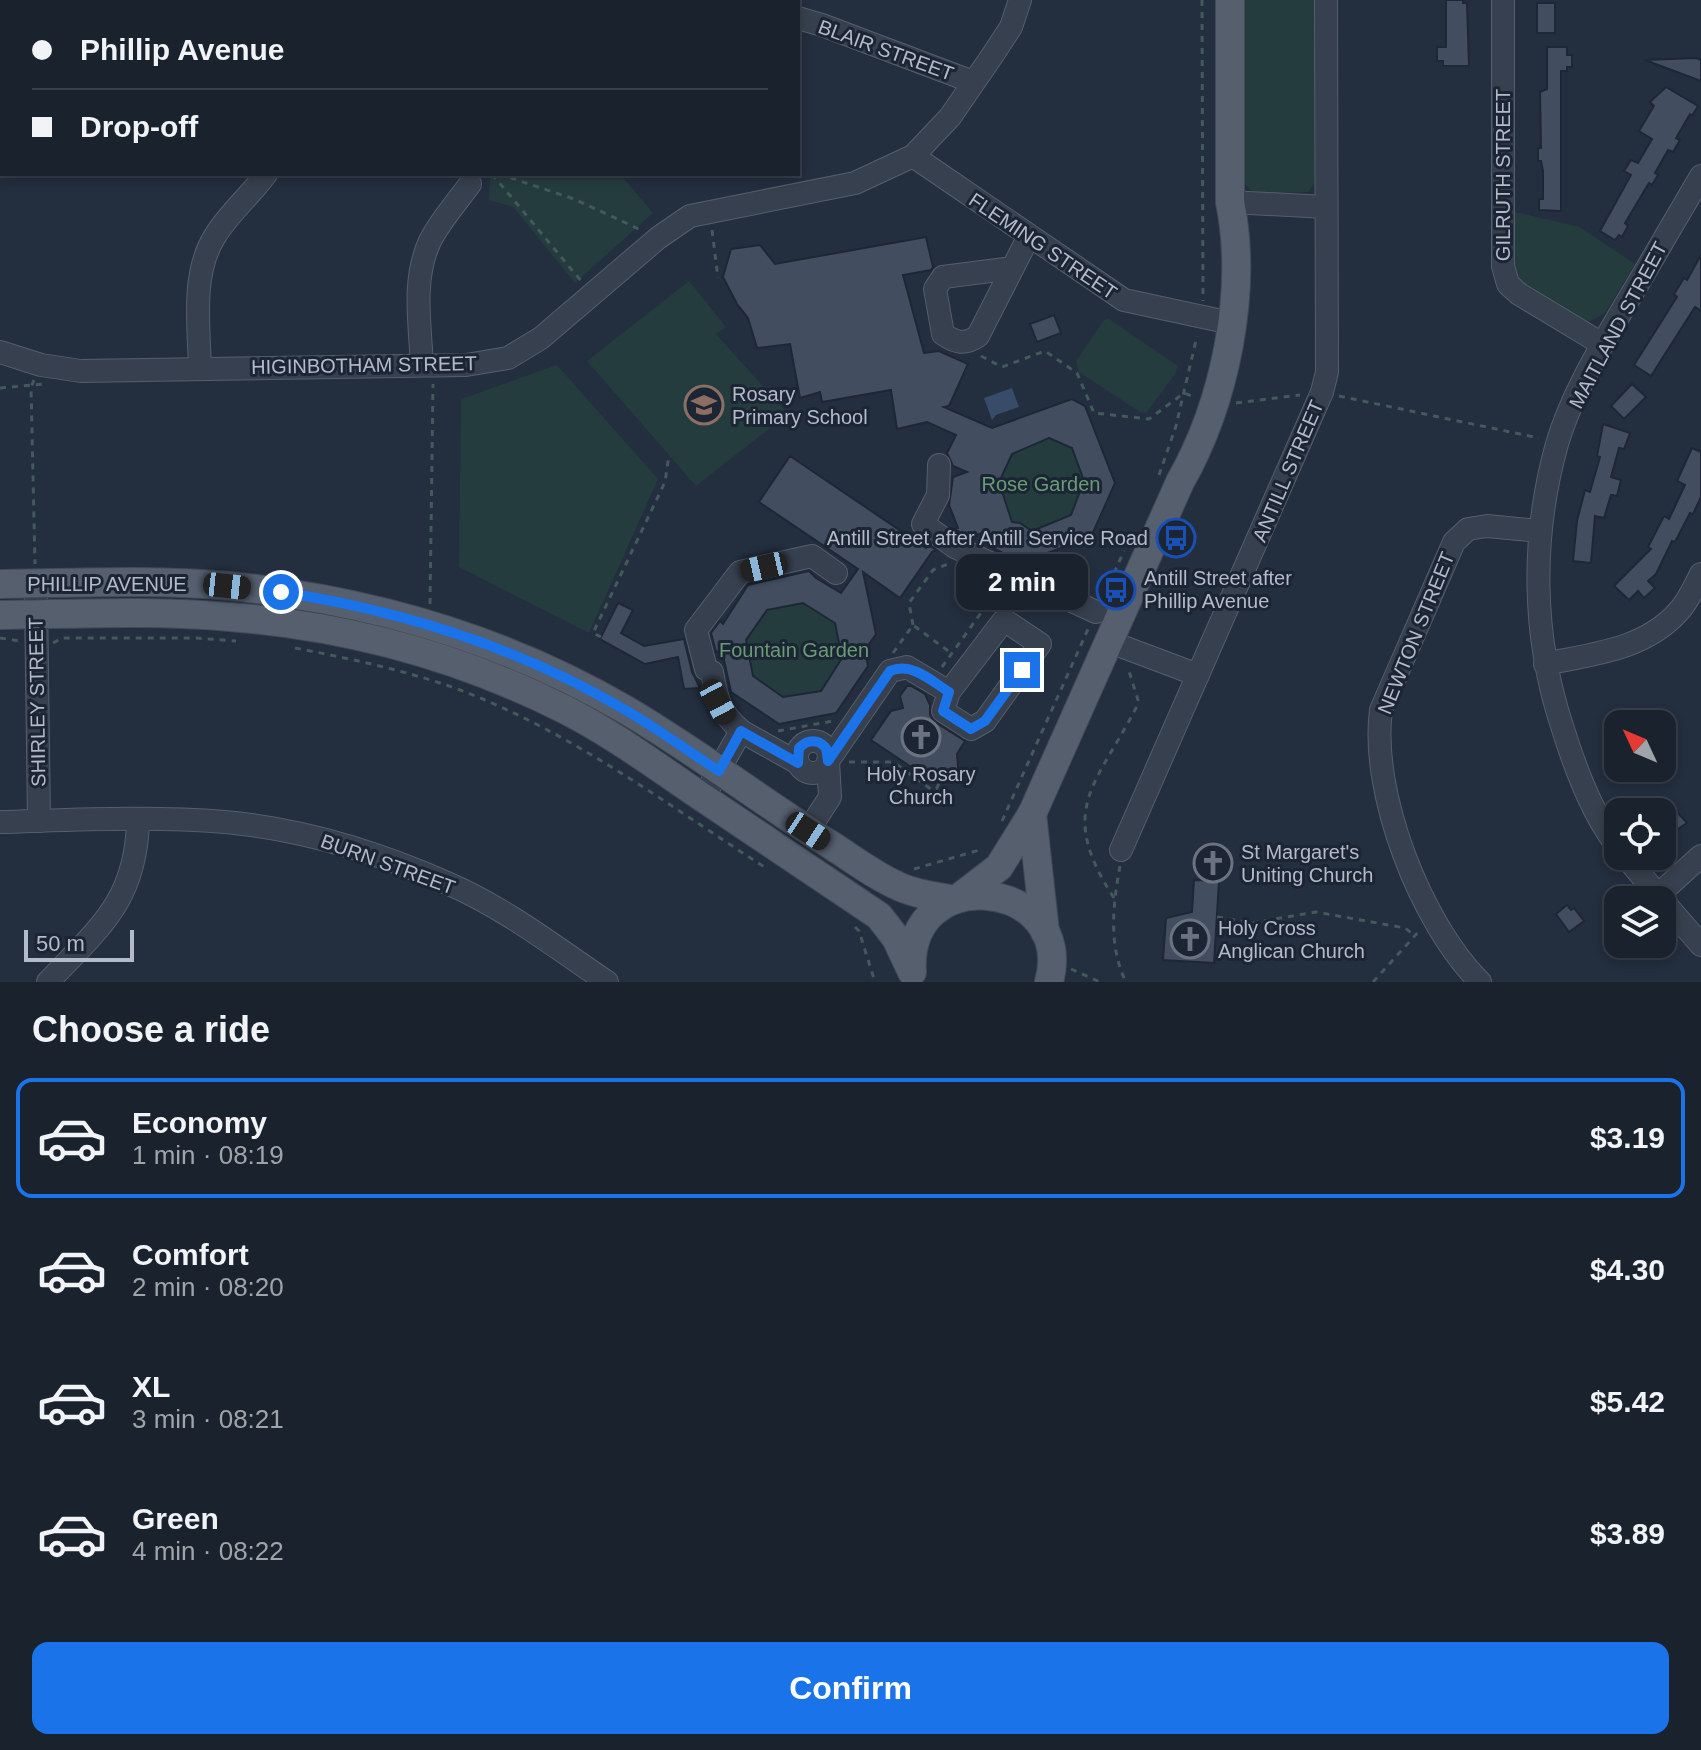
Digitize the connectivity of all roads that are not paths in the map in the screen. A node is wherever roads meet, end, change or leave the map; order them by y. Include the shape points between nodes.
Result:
1 (1020, 0) edge
2 (1230, 0) edge
3 (1326, 0) edge
4 (1503, 0) edge
5 (800, 19) edge
6 (973, 82) junction
7 (913, 156) junction
8 (265, 176) edge
9 (1701, 176) edge
10 (470, 184) dead end
11 (1230, 202) junction
12 (1326, 207) junction
13 (1029, 236) junction
14 (1013, 268) junction
15 (1216, 321) junction
16 (1602, 344) junction
17 (0, 352) edge
18 (200, 369) junction
19 (428, 369) junction
20 (939, 465) dead end
21 (1168, 481) junction
22 (1540, 531) junction
23 (836, 573) dead end
24 (1701, 574) edge
25 (36, 583) junction
26 (0, 584) edge
27 (1096, 612) road end
28 (36, 614) junction
29 (0, 615) edge
30 (486, 642) junction
31 (1121, 647) junction
32 (1545, 664) junction
33 (474, 670) junction
34 (1198, 675) junction
35 (949, 692) junction
36 (741, 731) junction
37 (839, 761) junction
38 (719, 771) junction
39 (703, 798) junction
40 (1032, 814) junction
41 (39, 821) junction
42 (138, 821) junction
43 (0, 822) edge
44 (1604, 822) edge
45 (808, 831) junction
46 (1121, 850) road end
47 (1701, 856) edge
48 (1636, 870) edge
49 (1649, 886) edge
50 (1672, 886) edge
51 (957, 898) junction
52 (1676, 917) edge
53 (1701, 945) edge
54 (1055, 961) edge
55 (913, 978) edge
56 (48, 982) edge
57 (607, 982) edge
58 (1480, 982) edge

1 - 6 street, HIGINBOTHAM STREET via 1011,27
2 - 11 main road
3 - 12 street, ANTILL STREET
4 - 16 street, GILRUTH STREET via 1503,266 1508,284
5 - 6 street, BLAIR STREET
6 - 7 street, HIGINBOTHAM STREET via 950,117
7 - 13 street, FLEMING STREET
7 - 19 street, HIGINBOTHAM STREET via 855,183 690,216 541,338 508,358
8 - 18 street via 205,252
9 - 16 street, MAITLAND STREET
10 - 19 street via 431,238 422,261 419,284
11 - 12 street
11 - 15 main road via 1237,256
12 - 34 street, ANTILL STREET via 1327,372 1322,392
13 - 14 street
13 - 15 street, FLEMING STREET via 1124,300
14 - 14 street via 978,336 968,343 943,334 935,289 943,277
15 - 21 main road via 1204,399
15 - 21 main road via 1215,404 1199,448
16 - 22 street, MAITLAND STREET via 1557,443
17 - 18 street, HIGINBOTHAM STREET via 81,371
18 - 19 street, HIGINBOTHAM STREET
20 - 27 street via 938,495 923,524 955,547
21 - 31 main road
22 - 32 street, MAITLAND STREET via 1537,601
22 - 58 street, NEWTON STREET via 1487,526 1468,529 1454,542 1381,710 1380,769 1409,864 1434,922
23 - 36 street via 812,556 740,572 696,630 718,702
24 - 32 street via 1679,612 1656,631 1623,648
25 - 26 main road, PHILLIP AVENUE
25 - 28 street, SHIRLEY STREET
25 - 30 main road, PHILLIP AVENUE via 227,586 347,603
28 - 29 main road, PHILLIP AVENUE
28 - 33 main road, PHILLIP AVENUE via 213,616 288,623 346,633
28 - 41 street, SHIRLEY STREET
30 - 33 street
30 - 38 main road, PHILLIP AVENUE via 599,695
31 - 34 street
31 - 40 main road
32 - 44 street, MAITLAND STREET via 1581,781
33 - 39 main road, PHILLIP AVENUE via 567,710
34 - 46 street, ANTILL STREET
35 - 35 street via 943,711 971,729 985,721 1040,644 1004,620
35 - 37 street via 907,667 890,671
36 - 37 street via 798,763 799,748 813,741
36 - 38 street
37 - 45 street via 830,797
38 - 39 street
38 - 45 main road, PHILLIP AVENUE
39 - 55 main road, PHILLIP AVENUE via 879,916 896,938
40 - 51 main road via 999,867
40 - 54 main road
41 - 42 street, BURN STREET
41 - 43 street, BURN STREET
42 - 56 street via 134,865 116,905
42 - 57 street, BURN STREET via 227,823 347,845 481,901
45 - 51 main road, PHILLIP AVENUE via 896,886
47 - 50 street
48 - 49 street
51 - 54 main road, PHILLIP AVENUE via 1003,897 1028,911
51 - 55 main road via 936,910 920,931 914,943
52 - 53 street

